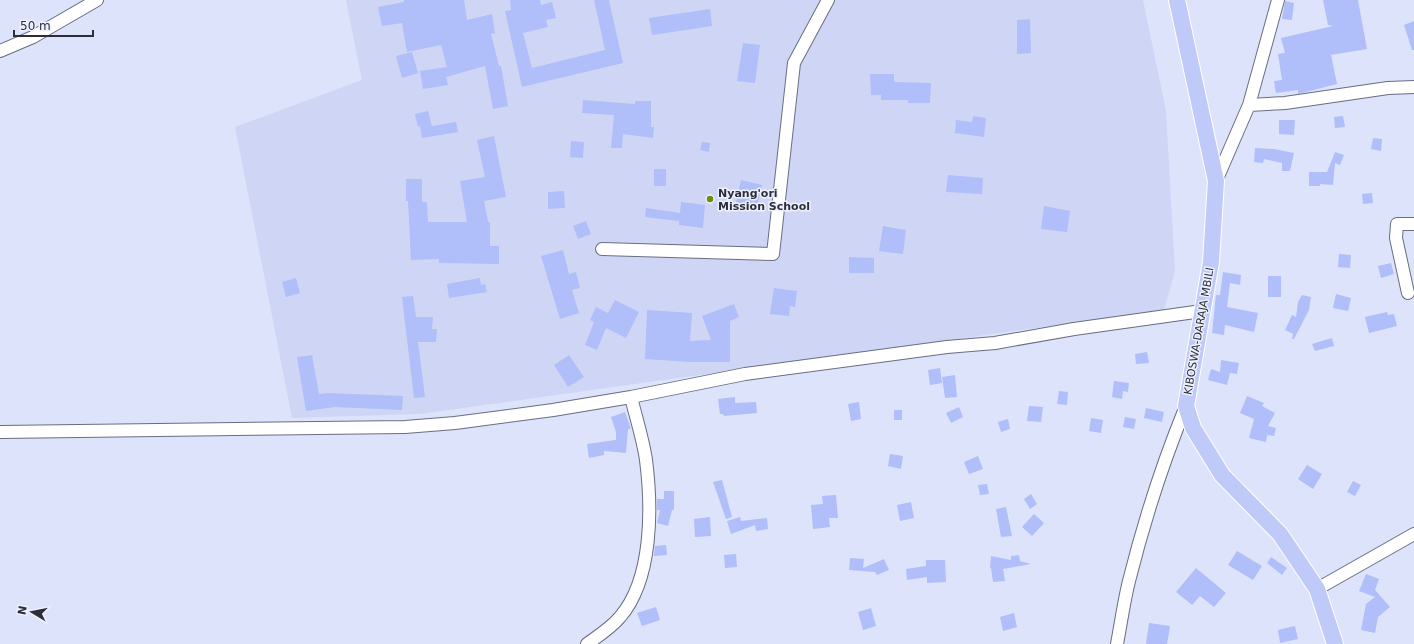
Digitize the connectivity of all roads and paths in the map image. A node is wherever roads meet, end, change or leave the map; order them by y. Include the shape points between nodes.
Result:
1 (97, 0) edge
2 (828, 0) edge
3 (1177, 0) edge
4 (1278, 0) edge
5 (0, 51) edge
6 (1414, 87) edge
7 (1249, 105) junction
8 (1216, 181) junction
9 (1414, 224) edge
10 (602, 249) dead end
11 (1408, 293) dead end
12 (1202, 311) junction
13 (631, 398) junction
14 (1186, 406) junction
15 (0, 432) edge
16 (1414, 534) edge
17 (1317, 589) junction
18 (587, 644) edge
19 (1117, 644) edge
20 (1335, 644) edge

1 - 5 street via 33,37
2 - 10 street via 794,63 773,254
3 - 8 main road, KIBOSWA-DARAJA MBILI
4 - 7 street
6 - 7 street
7 - 8 street
8 - 12 main road, KIBOSWA-DARAJA MBILI via 1211,262
9 - 11 street via 1397,224 1396,238
12 - 13 street via 995,343 745,374
12 - 14 main road, KIBOSWA-DARAJA MBILI
13 - 15 street via 455,423 405,427
13 - 18 street via 646,459 649,499 646,551 636,588 621,617
14 - 17 main road, KIBOSWA-DARAJA MBILI via 1193,428 1222,475 1280,534
14 - 19 street via 1166,454 1153,497 1129,582
16 - 17 street
17 - 20 main road, KIBOSWA-DARAJA MBILI

